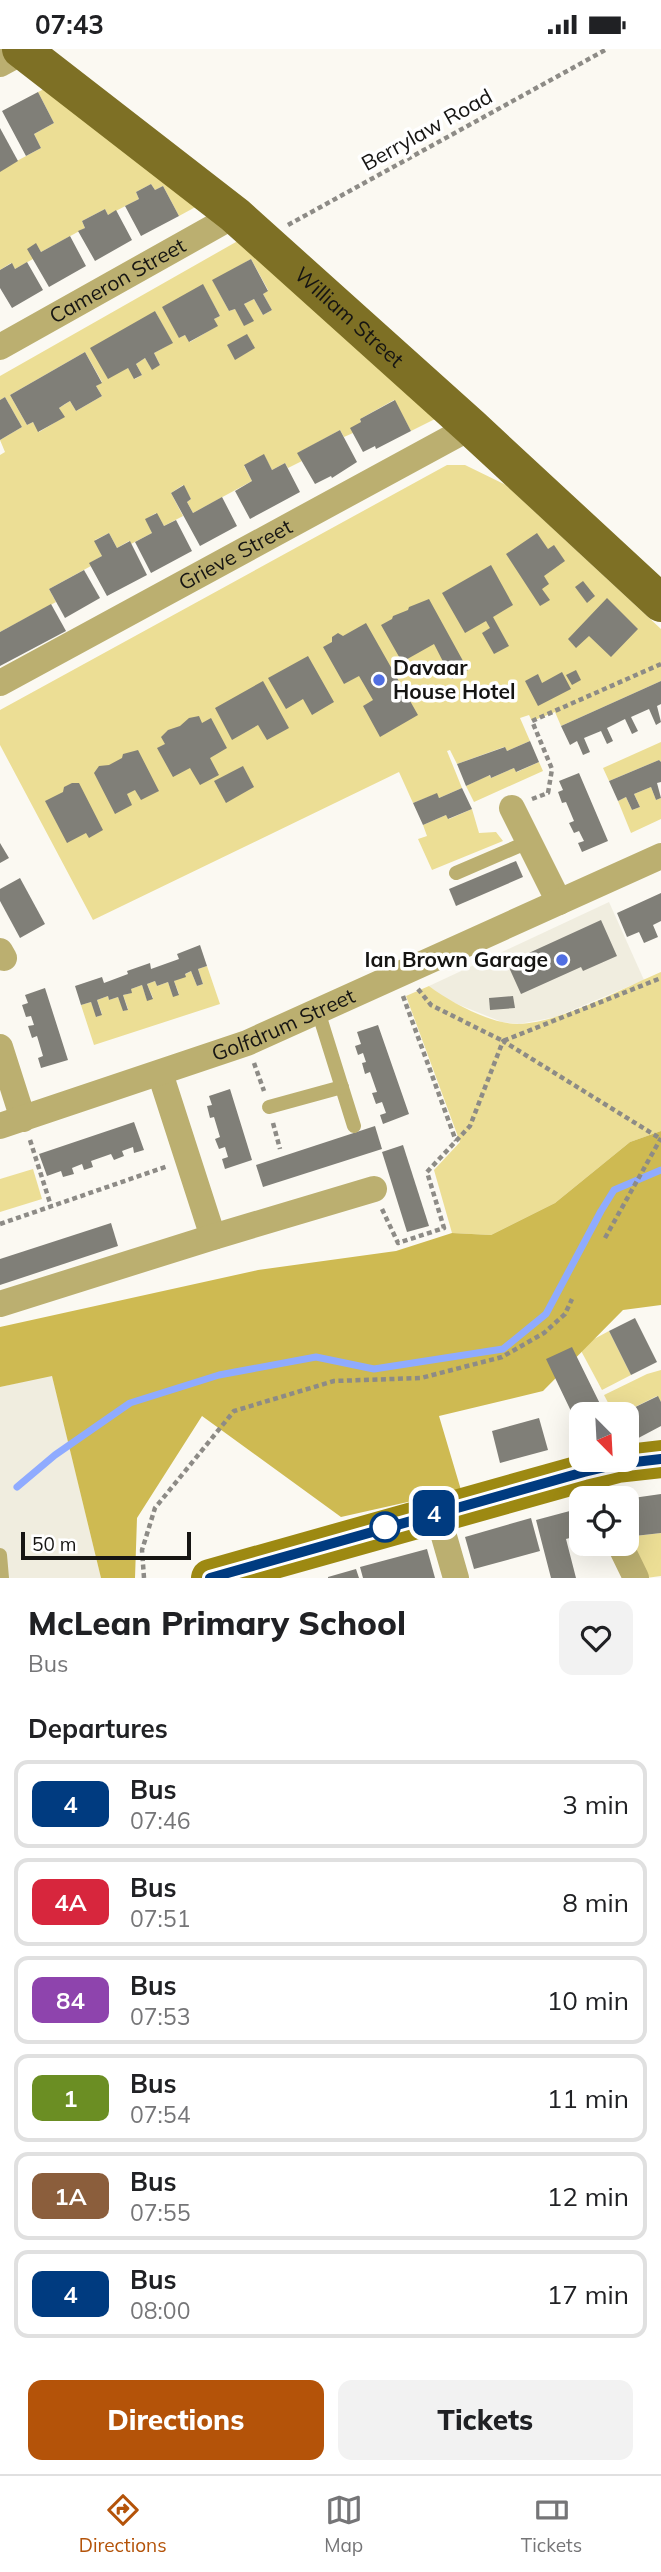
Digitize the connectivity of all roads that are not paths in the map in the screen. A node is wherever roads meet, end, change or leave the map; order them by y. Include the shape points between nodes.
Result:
1 (15, 55) edge
2 (249, 226) junction
3 (0, 347) edge
4 (471, 426) junction
5 (661, 603) edge
6 (0, 683) edge
7 (512, 808) road end
8 (528, 842) junction
9 (661, 856) edge
10 (456, 873) dead end
11 (559, 902) junction
12 (318, 1011) junction
13 (0, 1047) edge
14 (160, 1073) junction
15 (342, 1087) junction
16 (269, 1107) dead end
17 (12, 1123) edge
18 (354, 1126) dead end
19 (374, 1189) road end
20 (213, 1237) junction
21 (0, 1304) edge
22 (661, 1458) edge
23 (590, 1485) edge
24 (437, 1512) junction
25 (0, 1555) edge
26 (625, 1556) edge
27 (2, 1578) edge
28 (210, 1578) edge
29 (456, 1578) edge
30 (636, 1578) edge

1 - 2 main road, William Street
2 - 3 street, Cameron Street
2 - 4 main road, William Street
4 - 5 main road, William Street
4 - 6 street, Grieve Street
7 - 8 street
8 - 10 lane
8 - 11 street
9 - 11 street, Golfdrum Street
11 - 12 street, Golfdrum Street
12 - 14 street, Golfdrum Street via 247,1043
12 - 15 lane
13 - 17 street
14 - 17 street, Golfdrum Street
14 - 20 street
15 - 16 lane
15 - 18 lane
19 - 20 street
20 - 21 street
22 - 23 main road via 618,1464
23 - 24 main road
24 - 28 main road
24 - 29 street
25 - 27 lane
26 - 30 street

